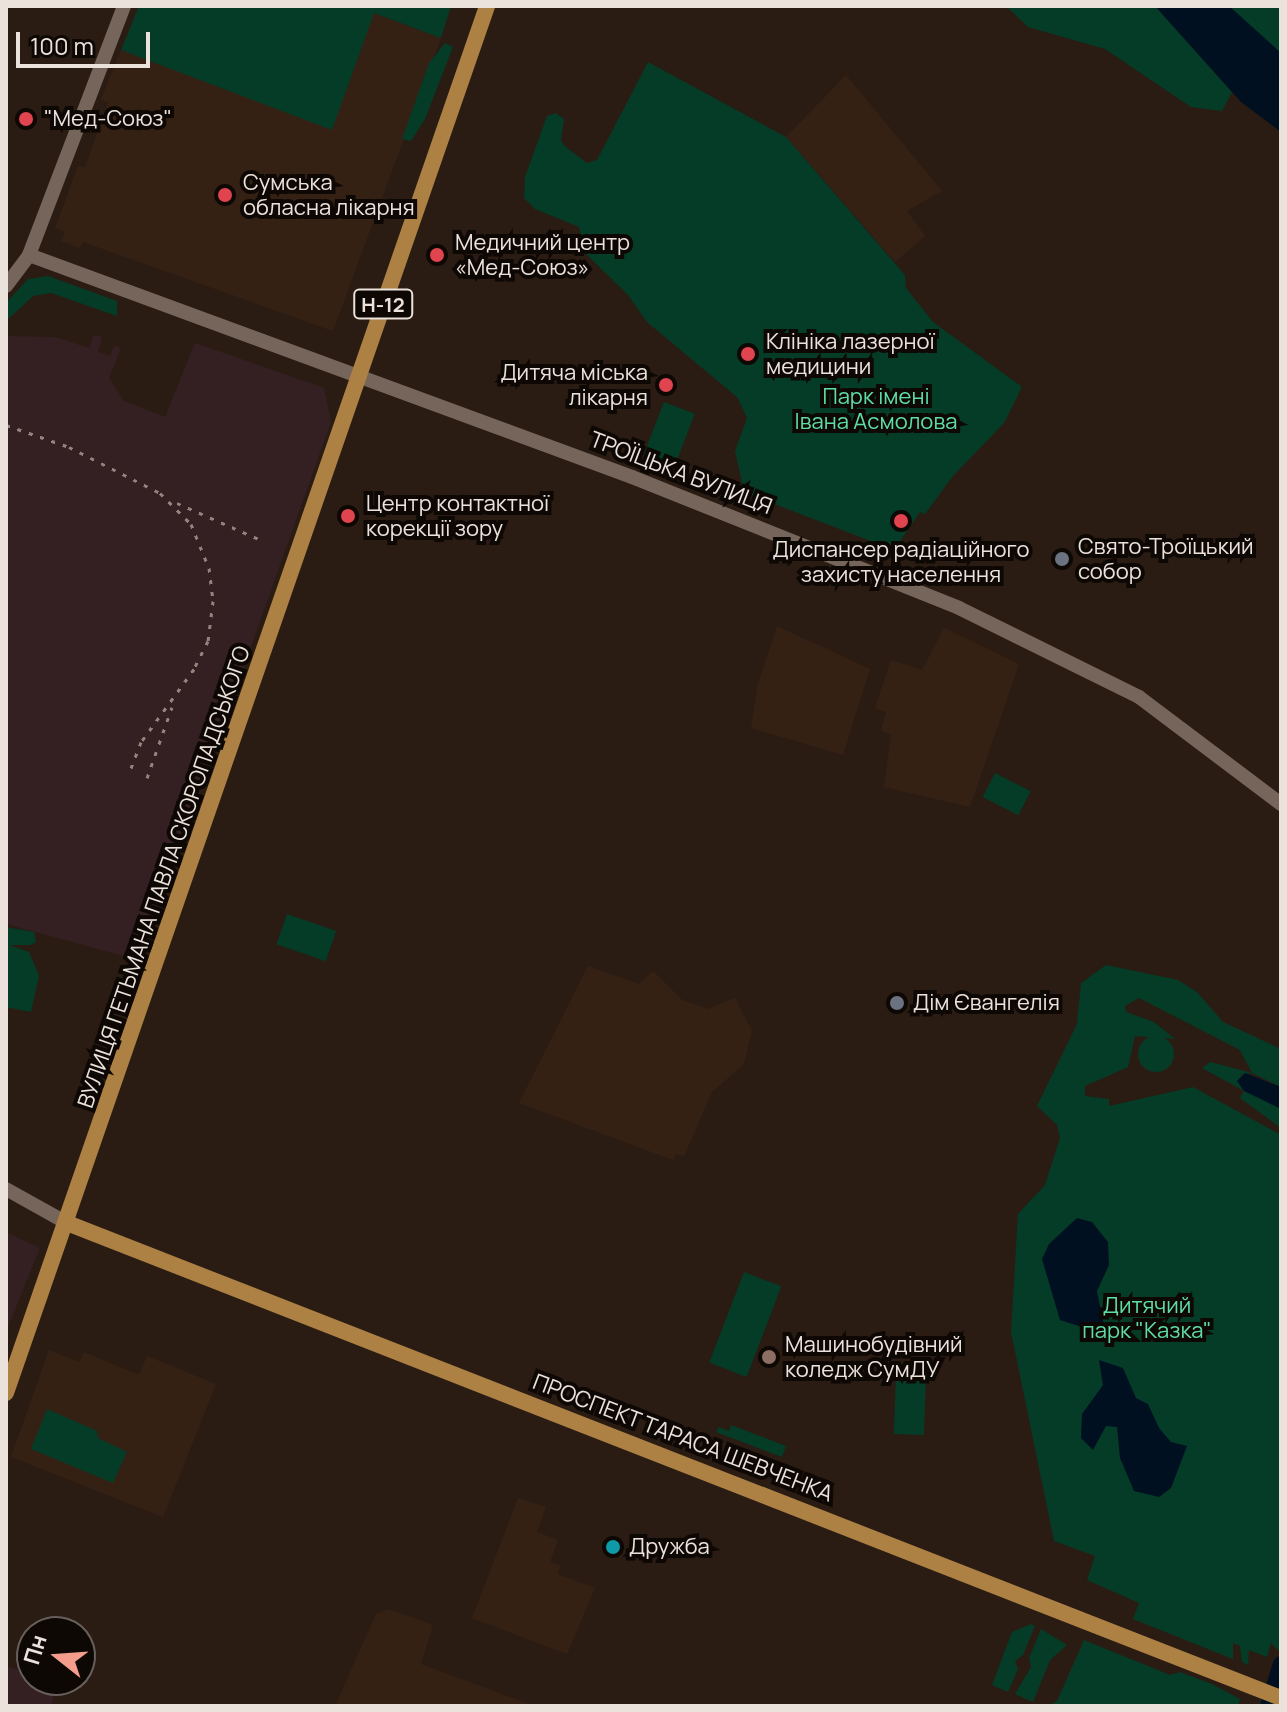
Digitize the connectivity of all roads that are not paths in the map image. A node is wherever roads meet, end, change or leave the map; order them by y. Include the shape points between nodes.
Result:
1 (124, 6) edge
2 (487, 6) edge
3 (29, 255) junction
4 (6, 286) edge
5 (358, 373) junction
6 (1281, 804) edge
7 (6, 1189) edge
8 (67, 1223) junction
9 (6, 1393) edge
10 (1281, 1698) edge

1 - 3 main road
2 - 5 main road, Н-12
3 - 4 main road
3 - 5 main road, ТРОЇЦЬКА ВУЛИЦЯ
5 - 6 main road, ТРОЇЦЬКА ВУЛИЦЯ via 908,585 1010,631 1139,697
5 - 8 main road, ВУЛИЦЯ ГЕТЬМАНА ПАВЛА СКОРОПАДСЬКОГО
7 - 8 main road
8 - 9 main road, ВУЛИЦЯ ГЕТЬМАНА ПАВЛА СКОРОПАДСЬКОГО
8 - 10 main road, ПРОСПЕКТ ТАРАСА ШЕВЧЕНКА

